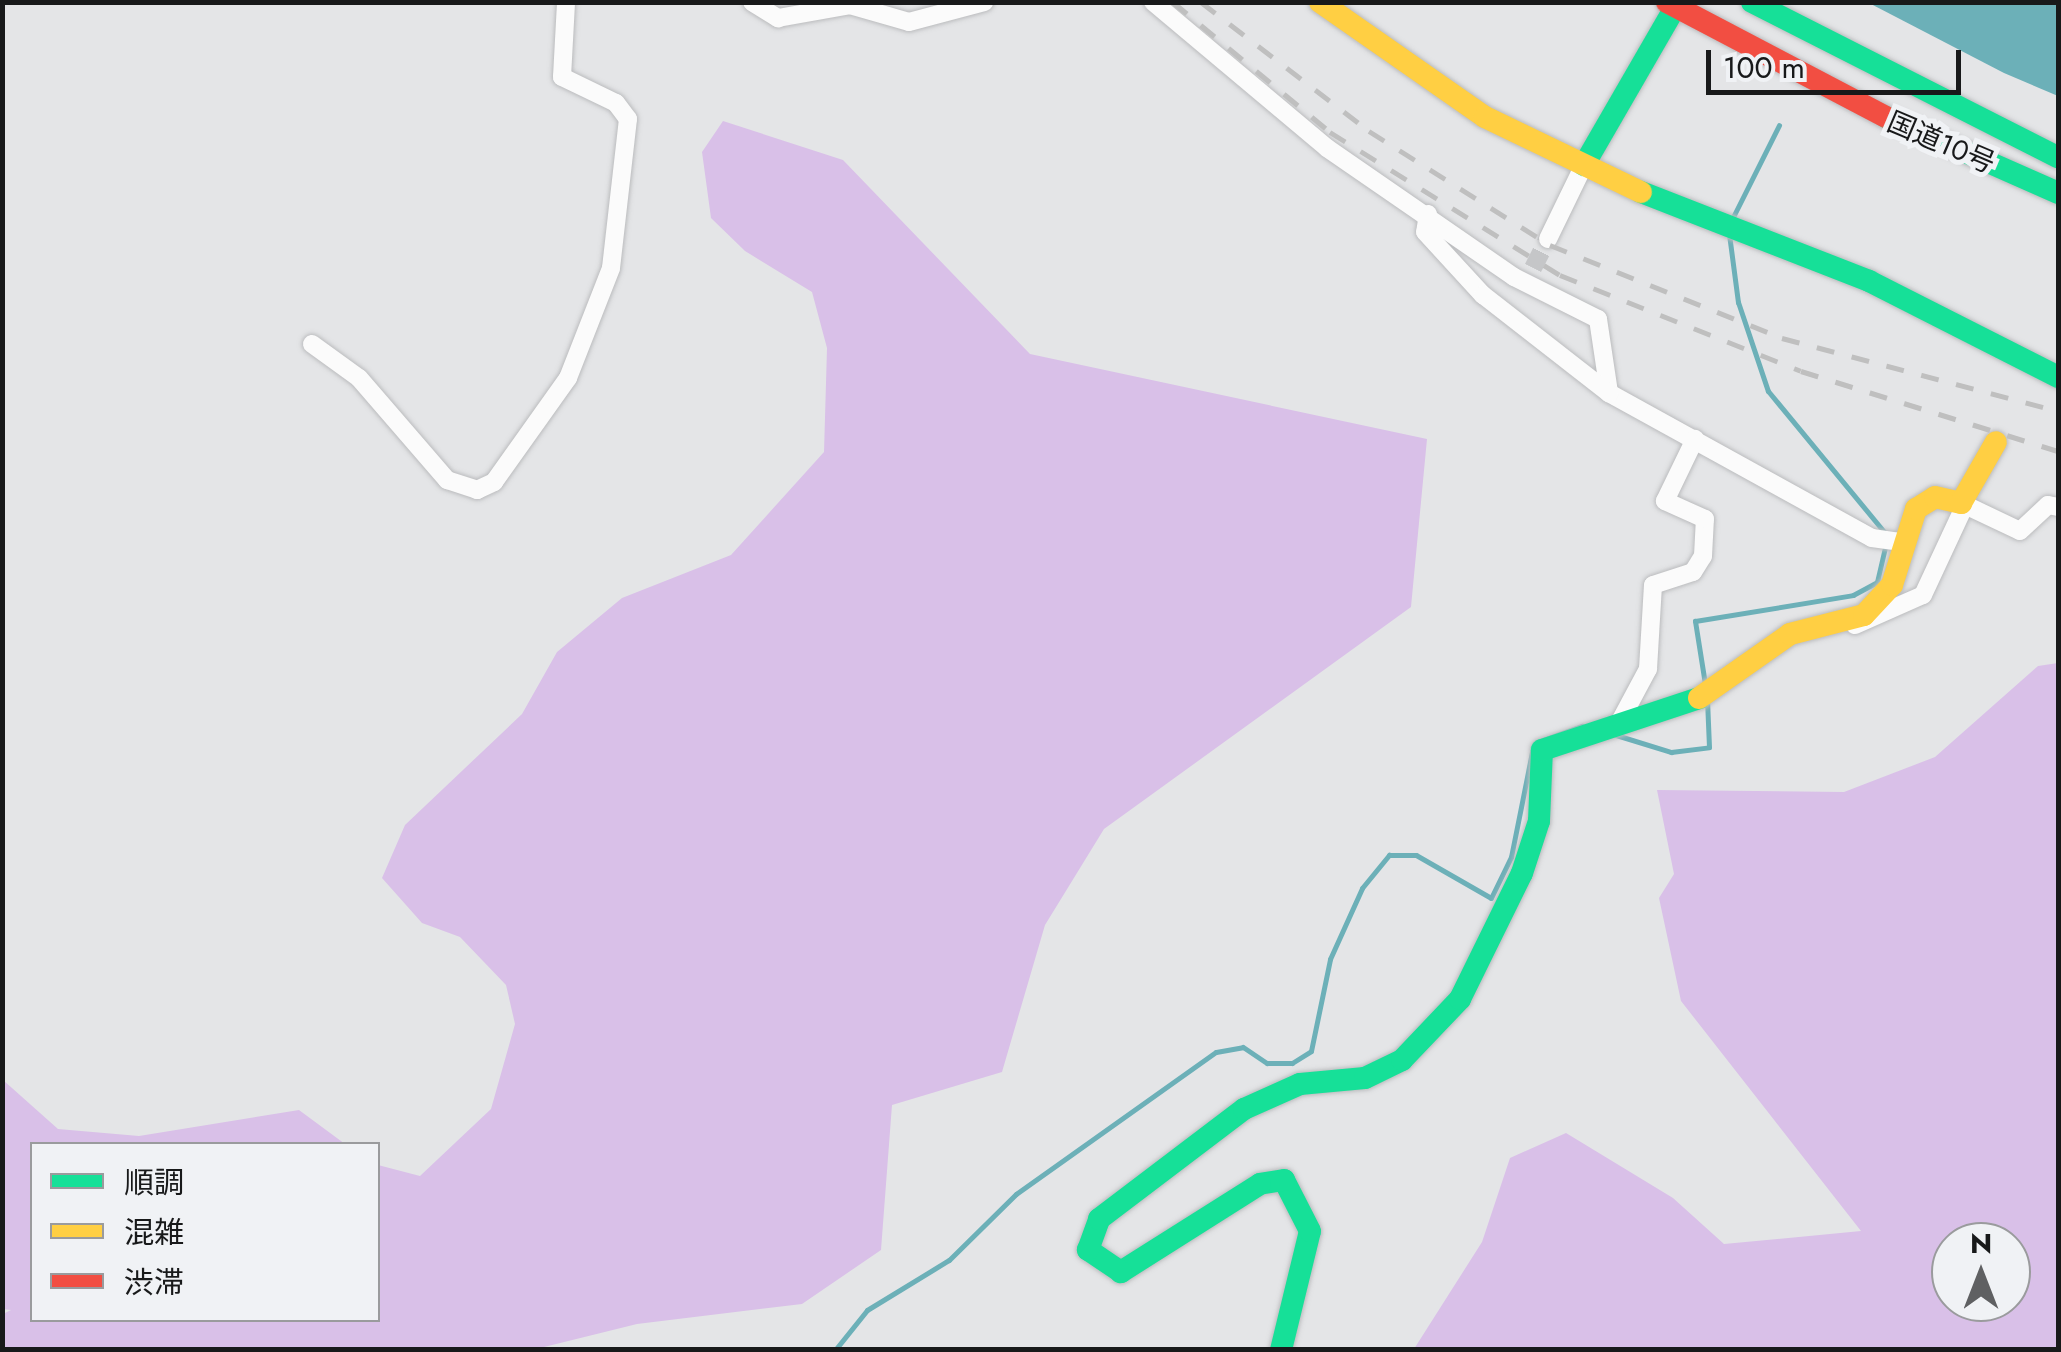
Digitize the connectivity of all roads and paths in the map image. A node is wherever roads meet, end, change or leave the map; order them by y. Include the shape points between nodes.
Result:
1 (566, 2) edge
2 (752, 2) edge
3 (984, 2) edge
4 (1154, 2) edge
5 (1320, 2) edge
6 (1752, 2) edge
7 (1673, 4) edge
8 (2058, 157) edge
9 (1584, 165) junction
10 (2058, 193) edge
11 (1428, 214) junction
12 (1548, 239) tunnel mouth
13 (312, 344) dead end
14 (2058, 377) edge
15 (1610, 393) junction
16 (1695, 439) junction
17 (1996, 442) dead end
18 (1963, 504) junction
19 (2058, 508) edge
20 (1890, 541) junction
21 (1844, 625) junction
22 (1618, 725) junction
23 (1281, 1350) edge

1 - 13 street via 562,77 616,103 628,119 611,268 568,378 494,482 476,490 447,480 359,378
2 - 3 street via 778,18 850,5 910,22
4 - 11 street via 1304,132
5 - 9 main road via 1430,85
6 - 8 main road, 国道10号
7 - 9 main road
7 - 10 main road, 国道10号 via 1808,83
9 - 12 street
9 - 14 main road via 1869,281
11 - 15 street via 1426,232 1494,306
11 - 15 street via 1598,319
15 - 16 street
16 - 20 street
16 - 22 street via 1665,502 1705,518 1703,556 1693,572 1653,586 1647,674
17 - 18 main road
18 - 19 street via 2020,531 2048,505
18 - 20 main road via 1925,500
18 - 21 street via 1924,595
20 - 21 main road via 1892,586
21 - 22 main road via 1790,634 1704,696
22 - 23 main road via 1566,736 1539,754 1539,821 1522,873 1460,998 1402,1060 1365,1078 1300,1084 1244,1109 1112,1204 1090,1233 1092,1258 1121,1272 1260,1184 1284,1180 1310,1232

